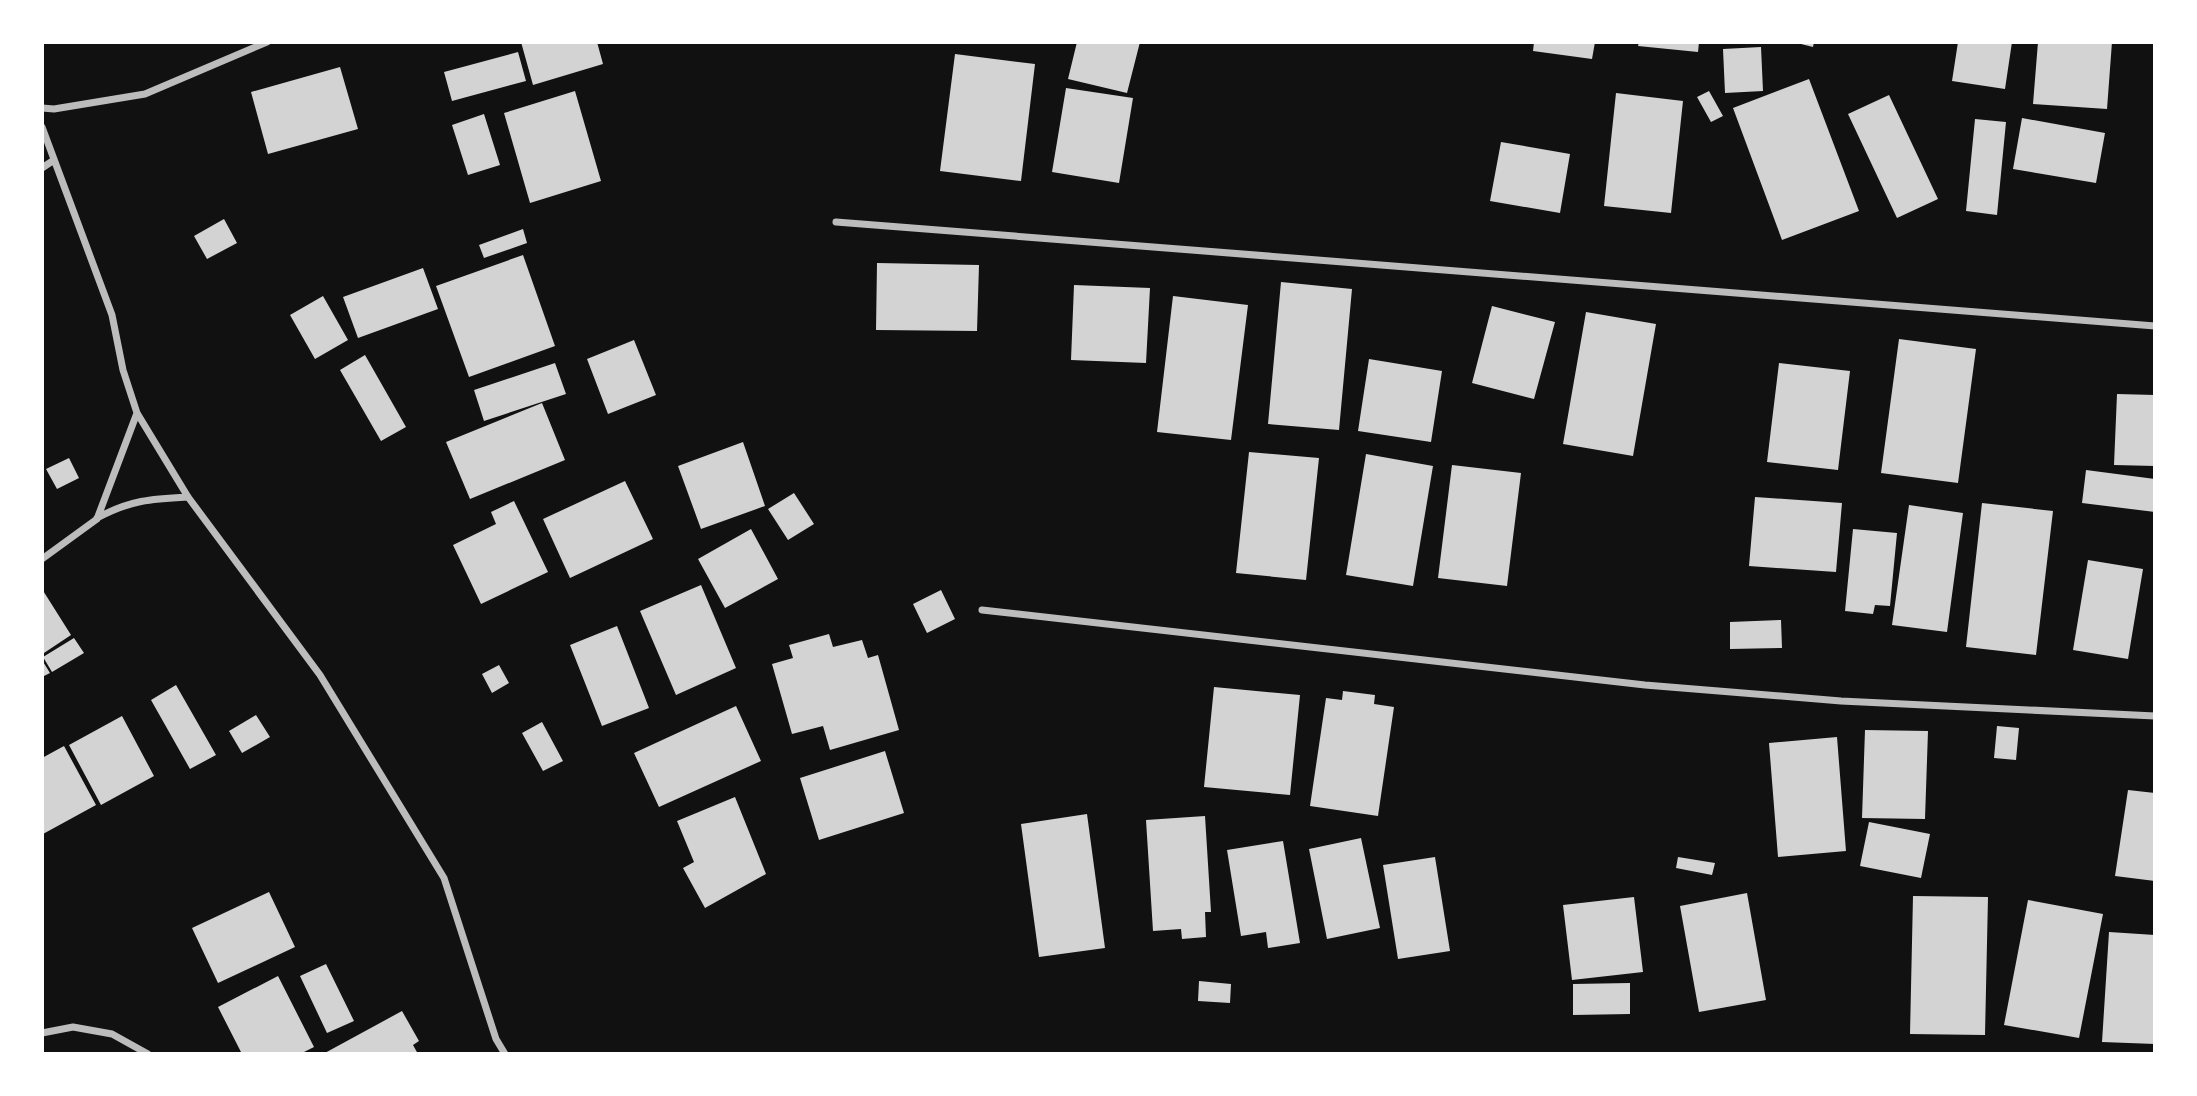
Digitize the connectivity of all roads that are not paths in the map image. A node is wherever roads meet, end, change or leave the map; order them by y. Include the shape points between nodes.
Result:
1 (267, 42) edge
2 (42, 108) edge
3 (42, 127) edge
4 (54, 160) junction
5 (42, 168) edge
6 (836, 222) dead end
7 (2155, 326) edge
8 (137, 413) junction
9 (188, 497) junction
10 (96, 519) junction
11 (42, 559) edge
12 (982, 610) dead end
13 (2155, 716) edge
14 (42, 1033) edge
15 (148, 1054) edge
16 (505, 1054) edge

1 - 2 street via 145,94
3 - 4 street
4 - 5 street
4 - 8 street via 112,315
6 - 7 street
8 - 9 street
8 - 10 street
9 - 10 street via 121,506
9 - 16 street via 320,675 444,878 496,1039
10 - 11 street
12 - 13 street via 1645,685 1841,701
14 - 15 street via 73,1027 112,1034

